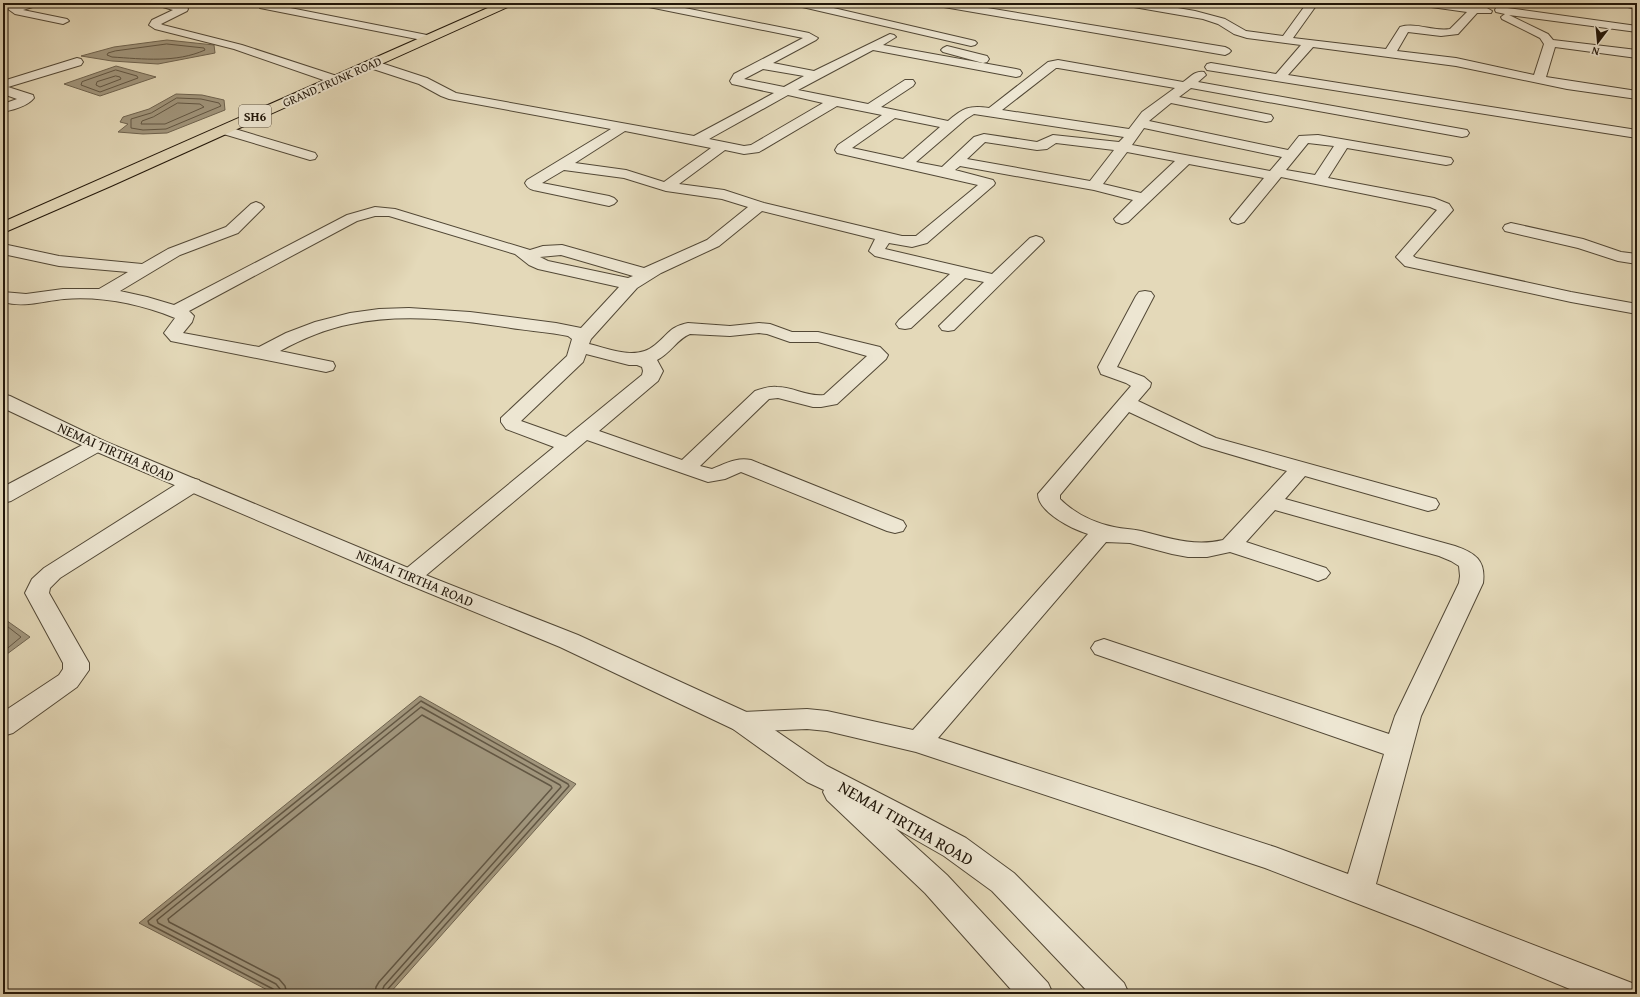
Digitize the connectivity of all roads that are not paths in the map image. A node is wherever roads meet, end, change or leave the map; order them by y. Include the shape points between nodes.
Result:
1 (35, 3) edge
2 (160, 3) edge
3 (508, 3) edge
4 (644, 3) edge
5 (798, 3) edge
6 (938, 3) edge
7 (996, 3) edge
8 (1128, 3) edge
9 (1204, 3) edge
10 (1313, 3) edge
11 (1424, 3) edge
12 (315, 5) dead end
13 (1147, 5) edge
14 (264, 6) dead end
15 (829, 8) edge
16 (1500, 8) edge
17 (1475, 9) junction
18 (293, 11) junction
19 (984, 11) junction
20 (1190, 14) junction
21 (803, 16) dead end
22 (789, 20) dead end
23 (63, 21) dead end
24 (767, 27) junction
25 (1637, 28) edge
26 (1240, 34) junction
27 (427, 38) junction
28 (890, 38) junction
29 (1286, 40) junction
30 (971, 42) dead end
31 (1310, 43) junction
32 (1549, 43) junction
33 (872, 46) junction
34 (794, 48) junction
35 (808, 51) dead end
36 (1225, 51) junction
37 (1390, 53) junction
38 (1637, 54) edge
39 (62, 56) dead end
40 (778, 56) junction
41 (983, 58) dead end
42 (77, 62) dead end
43 (830, 62) junction
44 (371, 64) junction
45 (762, 65) junction
46 (1211, 67) junction
47 (1016, 73) dead end
48 (3, 75) edge
49 (816, 75) junction
50 (1279, 78) junction
51 (1539, 79) junction
52 (336, 80) junction
53 (18, 81) junction
54 (909, 83) dead end
55 (3, 85) edge
56 (1187, 85) junction
57 (3, 90) edge
58 (787, 91) junction
59 (1637, 95) edge
60 (1168, 99) junction
61 (835, 101) junction
62 (3, 108) edge
63 (871, 108) junction
64 (992, 112) junction
65 (893, 113) junction
66 (1266, 118) dead end
67 (950, 125) junction
68 (623, 127) junction
69 (1137, 128) junction
70 (225, 130) junction
71 (1366, 132) junction
72 (1462, 134) dead end
73 (1637, 134) edge
74 (695, 141) junction
75 (1343, 143) junction
76 (722, 146) junction
77 (1123, 147) junction
78 (1292, 154) junction
79 (310, 156) dead end
80 (1186, 159) junction
81 (1446, 161) dead end
82 (905, 164) junction
83 (562, 165) junction
84 (950, 167) junction
85 (1275, 174) junction
86 (1320, 181) junction
87 (1094, 186) junction
88 (666, 187) junction
89 (1144, 198) junction
90 (609, 201) dead end
91 (759, 206) junction
92 (256, 207) dead end
93 (1122, 218) dead end
94 (1238, 219) dead end
95 (3, 228) edge
96 (1511, 228) dead end
97 (884, 237) junction
98 (1036, 240) dead end
99 (3, 249) edge
100 (571, 253) junction
101 (530, 256) junction
102 (1637, 259) edge
103 (544, 266) junction
104 (145, 269) junction
105 (962, 272) junction
106 (646, 274) junction
107 (996, 280) junction
108 (631, 284) junction
109 (105, 294) junction
110 (1145, 296) dead end
111 (3, 297) edge
112 (1637, 309) edge
113 (175, 312) junction
114 (905, 324) dead end
115 (948, 326) dead end
116 (580, 343) junction
117 (263, 353) junction
118 (641, 359) junction
119 (326, 366) dead end
120 (3, 400) edge
121 (1126, 403) junction
122 (575, 439) junction
123 (97, 445) junction
124 (685, 468) junction
125 (1300, 469) junction
126 (191, 485) junction
127 (3, 496) edge
128 (1270, 502) junction
129 (1428, 504) dead end
130 (895, 526) dead end
131 (1110, 533) junction
132 (1231, 545) junction
133 (1318, 573) dead end
134 (410, 577) junction
135 (1104, 648) dead end
136 (743, 722) junction
137 (3, 726) edge
138 (919, 742) junction
139 (1398, 748) junction
140 (817, 774) junction
141 (1359, 891) junction
142 (1036, 994) edge
143 (1112, 994) edge
144 (1620, 994) edge

1 - 23 street via 13,9
2 - 52 street via 183,9 156,22 155,25 159,27 238,48
3 - 27 main road, GRAND TRUNK ROAD / SH6
4 - 24 street
5 - 15 street
6 - 19 street
7 - 19 street
8 - 13 street
9 - 20 street
10 - 29 street
11 - 17 street
12 - 18 street
13 - 20 street
14 - 18 street
15 - 21 street
15 - 28 street via 859,27
15 - 30 street
16 - 17 street
16 - 25 street
16 - 32 street via 1504,17 1544,36
17 - 37 street via 1454,32 1437,33 1414,28 1404,29
18 - 27 street
19 - 36 street
20 - 26 street via 1219,20
22 - 24 street
24 - 34 street via 812,38
26 - 29 street
26 - 36 street
27 - 44 main road, GRAND TRUNK ROAD / SH6
28 - 33 street
28 - 41 street
29 - 31 street
31 - 37 street
31 - 50 street
32 - 38 street
32 - 51 street
33 - 43 street via 845,59
33 - 47 street
34 - 35 street
34 - 40 street
36 - 46 street
37 - 51 street via 1469,64
39 - 48 street
40 - 43 street
40 - 45 street
42 - 53 street
43 - 49 street
44 - 52 main road, GRAND TRUNK ROAD / SH6
44 - 68 street via 423,81 454,96
45 - 49 street
45 - 58 street via 736,80
46 - 50 street
46 - 56 street
48 - 53 street
49 - 58 street
50 - 73 street
51 - 59 street
52 - 70 main road, GRAND TRUNK ROAD / SH6
53 - 55 street
54 - 63 street
56 - 60 street
56 - 64 street via 1058,64 1052,65
56 - 71 street
57 - 62 street via 28,98
58 - 61 street
58 - 74 street
60 - 66 street
60 - 69 street via 1147,115
61 - 63 street
61 - 76 street via 754,149
63 - 65 street
64 - 67 street via 966,112
64 - 69 street
65 - 67 street
65 - 82 street via 842,150
67 - 82 street
68 - 74 street
68 - 83 street
69 - 77 street
69 - 78 street
70 - 79 street
70 - 95 main road, GRAND TRUNK ROAD / SH6
71 - 72 street
71 - 75 street
71 - 81 street
74 - 76 street
75 - 78 street via 1307,138
75 - 86 street
76 - 88 street
77 - 80 street
77 - 84 street via 1053,139 1042,146 1037,146 984,138
77 - 87 street
78 - 85 street
80 - 85 street
80 - 89 street
82 - 84 street
83 - 88 street via 626,174
83 - 90 street via 536,180 532,183 533,186
84 - 87 street
84 - 97 street via 988,183 921,240 902,242
85 - 86 street
85 - 94 street
86 - 112 street via 1444,207 1445,210 1405,255 1406,260
87 - 89 street
88 - 91 street via 716,193
89 - 93 street
91 - 97 street
91 - 106 street via 713,244
92 - 104 street via 232,230 187,246
96 - 102 street
97 - 105 street via 877,251
98 - 107 street
99 - 104 street via 59,260
100 - 101 street via 553,250
100 - 103 street
100 - 106 street
101 - 103 street via 536,263
101 - 113 street via 511,248 378,210 352,218
103 - 108 street
104 - 109 street
105 - 107 street
105 - 114 street
106 - 108 street
107 - 115 street
108 - 116 street
109 - 111 street via 64,294 22,300
109 - 113 street via 131,298
110 - 121 street via 1107,367 1108,370 1141,384
113 - 117 street via 185,316 173,333 177,337
116 - 117 street via 574,332 567,330 454,314 384,313 303,332
116 - 118 street via 629,358
116 - 122 street via 576,358 510,422 513,425
117 - 119 street
118 - 122 street via 650,364 653,371 651,377
118 - 124 street via 652,356 678,332 688,328 730,332 764,328 790,337 818,337 873,351 879,355 830,400 822,403 776,392 762,395
120 - 123 street, NEMAI TIRTHA ROAD
121 - 125 street via 1209,442
121 - 131 street via 1049,494 1049,500 1055,507 1079,522
122 - 124 street
122 - 134 street
123 - 126 street, NEMAI TIRTHA ROAD
123 - 127 street
124 - 130 street via 714,476 736,465 743,465
125 - 128 street
125 - 129 street
126 - 134 street, NEMAI TIRTHA ROAD
126 - 137 street via 52,573 41,584 37,593 76,663 76,670 68,681
128 - 132 street
128 - 139 street via 1447,551 1464,557 1472,566 1471,583 1412,705
131 - 132 street via 1181,549 1217,549
131 - 138 street via 1100,536 1092,543
132 - 133 street
134 - 136 street, NEMAI TIRTHA ROAD via 569,641
135 - 139 street
136 - 138 street via 807,719 827,721
136 - 140 street, NEMAI TIRTHA ROAD
138 - 141 street via 1275,859
139 - 141 street
140 - 142 street, NEMAI TIRTHA ROAD via 936,884
140 - 143 street, NEMAI TIRTHA ROAD via 956,847 1003,882
141 - 144 street

